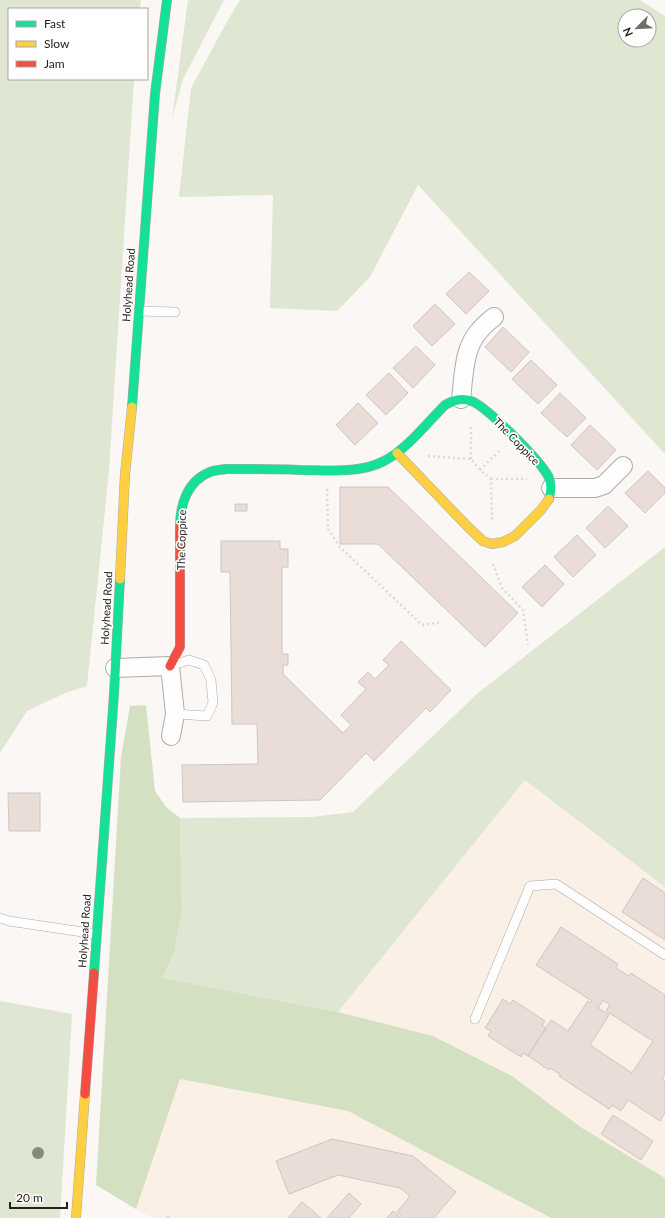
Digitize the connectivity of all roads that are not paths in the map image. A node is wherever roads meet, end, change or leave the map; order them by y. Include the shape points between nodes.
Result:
1 (167, 0) edge
2 (139, 311) junction
3 (175, 312) dead end
4 (494, 317) dead end
5 (467, 400) junction
6 (397, 453) junction
7 (623, 466) dead end
8 (550, 484) junction
9 (170, 666) junction
10 (115, 668) junction
11 (175, 714) junction
12 (171, 736) dead end
13 (0, 918) edge
14 (96, 934) junction
15 (665, 955) edge
16 (475, 1019) dead end
17 (76, 1218) edge

1 - 2 main road, Holyhead Road via 155,94
2 - 3 lane
2 - 10 main road, Holyhead Road via 125,474
4 - 5 street via 480,330 467,355
5 - 6 main road, The Coppice via 453,400 445,405
5 - 8 main road, The Coppice via 484,407 536,459 546,472
6 - 8 main road via 469,528 492,544 515,536 541,510 550,498
6 - 9 main road, The Coppice via 384,462 350,469 226,469 211,472 200,478 186,493 180,513 180,647
7 - 8 street via 604,485 595,488
9 - 10 street
9 - 11 street
9 - 11 lane via 190,660 204,665 211,680 213,703 207,716
10 - 14 main road, Holyhead Road
11 - 12 street
13 - 14 lane
14 - 17 main road, Holyhead Road
15 - 16 lane via 556,884 530,886

